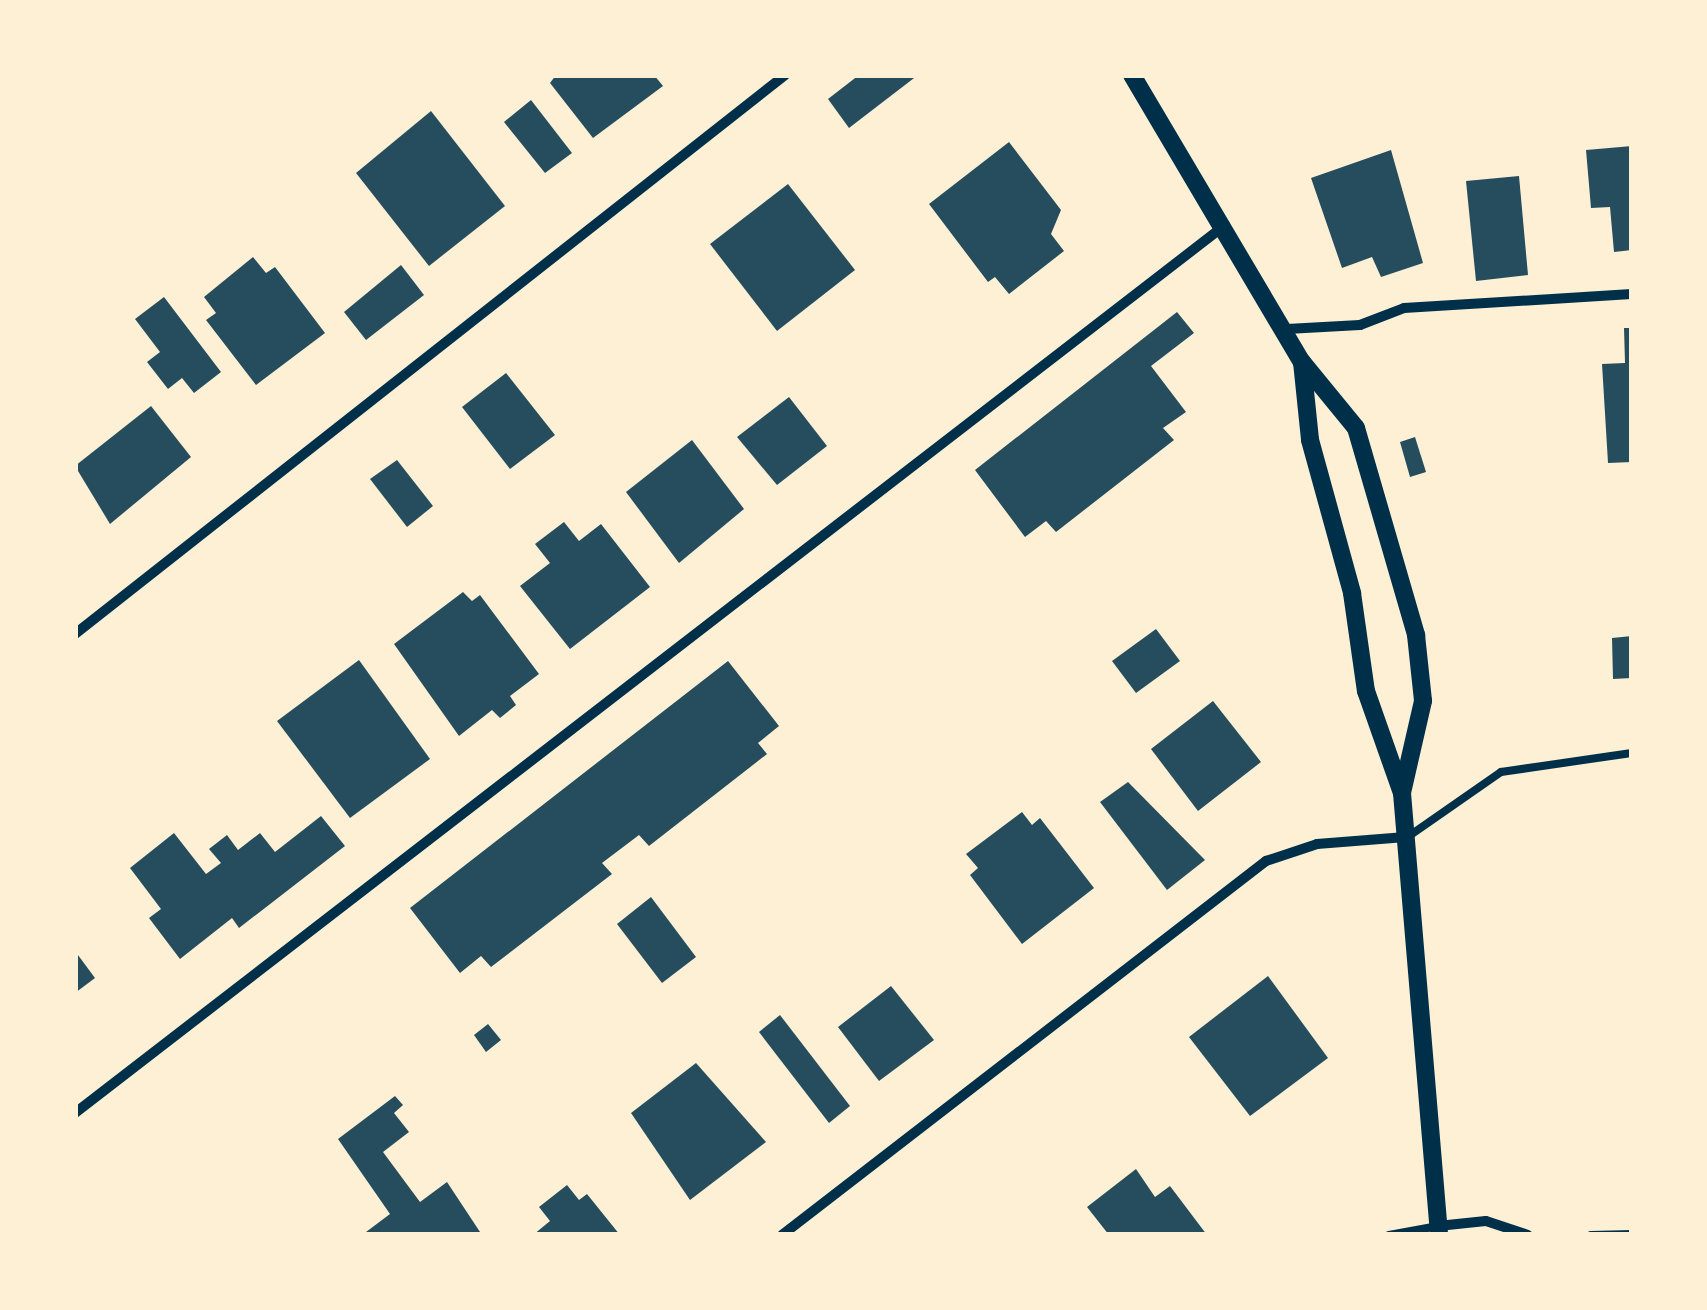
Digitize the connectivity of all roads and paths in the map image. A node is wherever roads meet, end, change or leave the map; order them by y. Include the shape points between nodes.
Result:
1 (785, 75) edge
2 (1132, 75) edge
3 (1226, 224) junction
4 (1632, 294) edge
5 (1288, 329) junction
6 (1302, 362) junction
7 (75, 634) edge
8 (1632, 753) edge
9 (1402, 793) junction
10 (1408, 837) junction
11 (75, 1113) edge
12 (1439, 1230) edge
13 (1632, 1234) edge
14 (782, 1235) edge
15 (1388, 1235) edge
16 (1528, 1235) edge
17 (1590, 1235) edge

1 - 7 street
2 - 3 street
3 - 5 street
3 - 11 street
4 - 5 street via 1404,308 1360,325
5 - 6 street
6 - 9 street via 1310,440 1352,593 1366,691
6 - 9 street via 1356,428 1405,585 1423,701
8 - 10 lane via 1501,772
9 - 10 street
10 - 12 street
10 - 14 street via 1317,844 1266,861
12 - 15 lane
12 - 16 street via 1486,1222
13 - 17 lane

